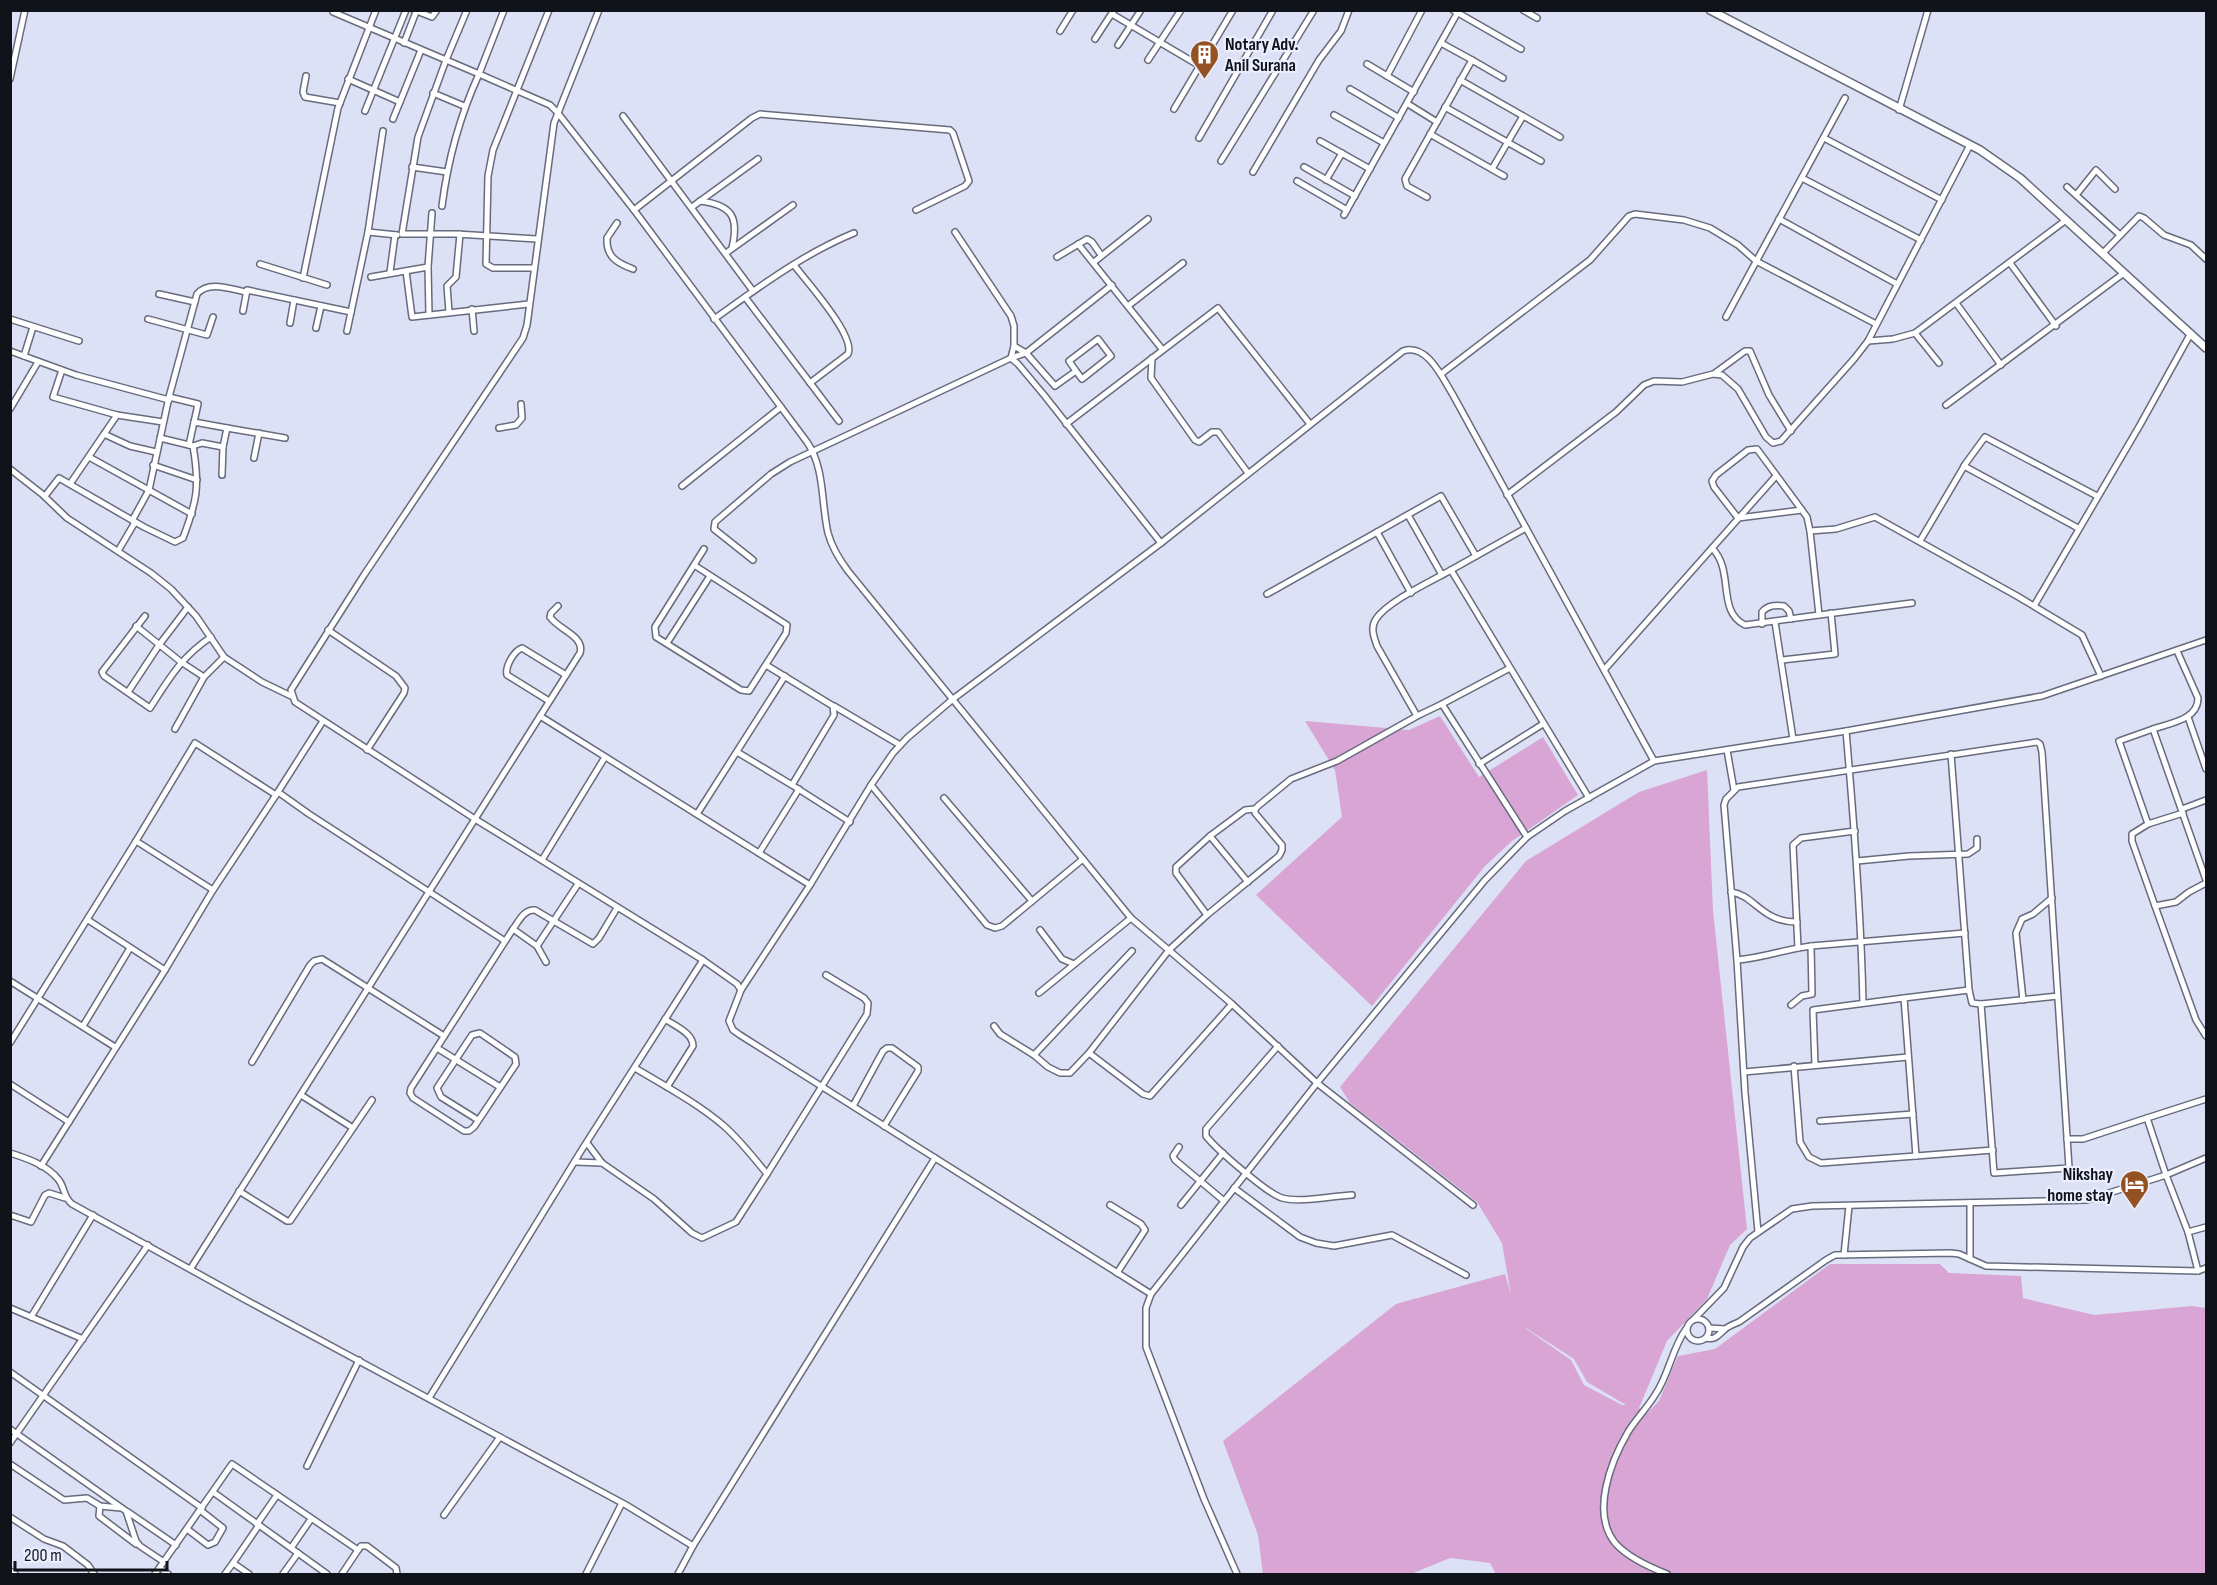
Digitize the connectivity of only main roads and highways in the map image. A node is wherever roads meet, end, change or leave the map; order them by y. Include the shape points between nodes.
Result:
1 (1710, 10) edge
2 (2206, 348) edge

1 - 2 main road via 1970,145 2020,177

